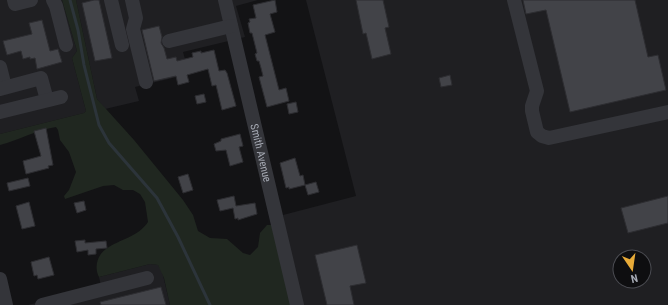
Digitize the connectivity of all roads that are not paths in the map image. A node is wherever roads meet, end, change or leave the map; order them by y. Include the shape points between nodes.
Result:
1 (14, 0) edge
2 (31, 0) edge
3 (53, 0) edge
4 (111, 0) edge
5 (132, 0) edge
6 (225, 0) edge
7 (514, 0) edge
8 (231, 26) junction
9 (169, 41) dead end
10 (66, 45) dead end
11 (122, 45) dead end
12 (0, 71) edge
13 (146, 82) dead end
14 (2, 88) edge
15 (61, 97) dead end
16 (47, 100) junction
17 (0, 112) edge
18 (668, 112) edge
19 (147, 278) dead end
20 (0, 279) edge
21 (6, 305) edge
22 (42, 305) edge
23 (297, 305) edge

1 - 2 street via 15,4
3 - 10 street
4 - 11 street
5 - 13 street via 136,18 133,29
6 - 8 street, Smith Avenue
7 - 18 street via 537,91 532,111 537,132 542,136 548,138
8 - 9 street
8 - 23 street, Smith Avenue
12 - 14 street
14 - 16 street via 41,78
15 - 16 street
16 - 17 street
19 - 22 street
20 - 21 street

